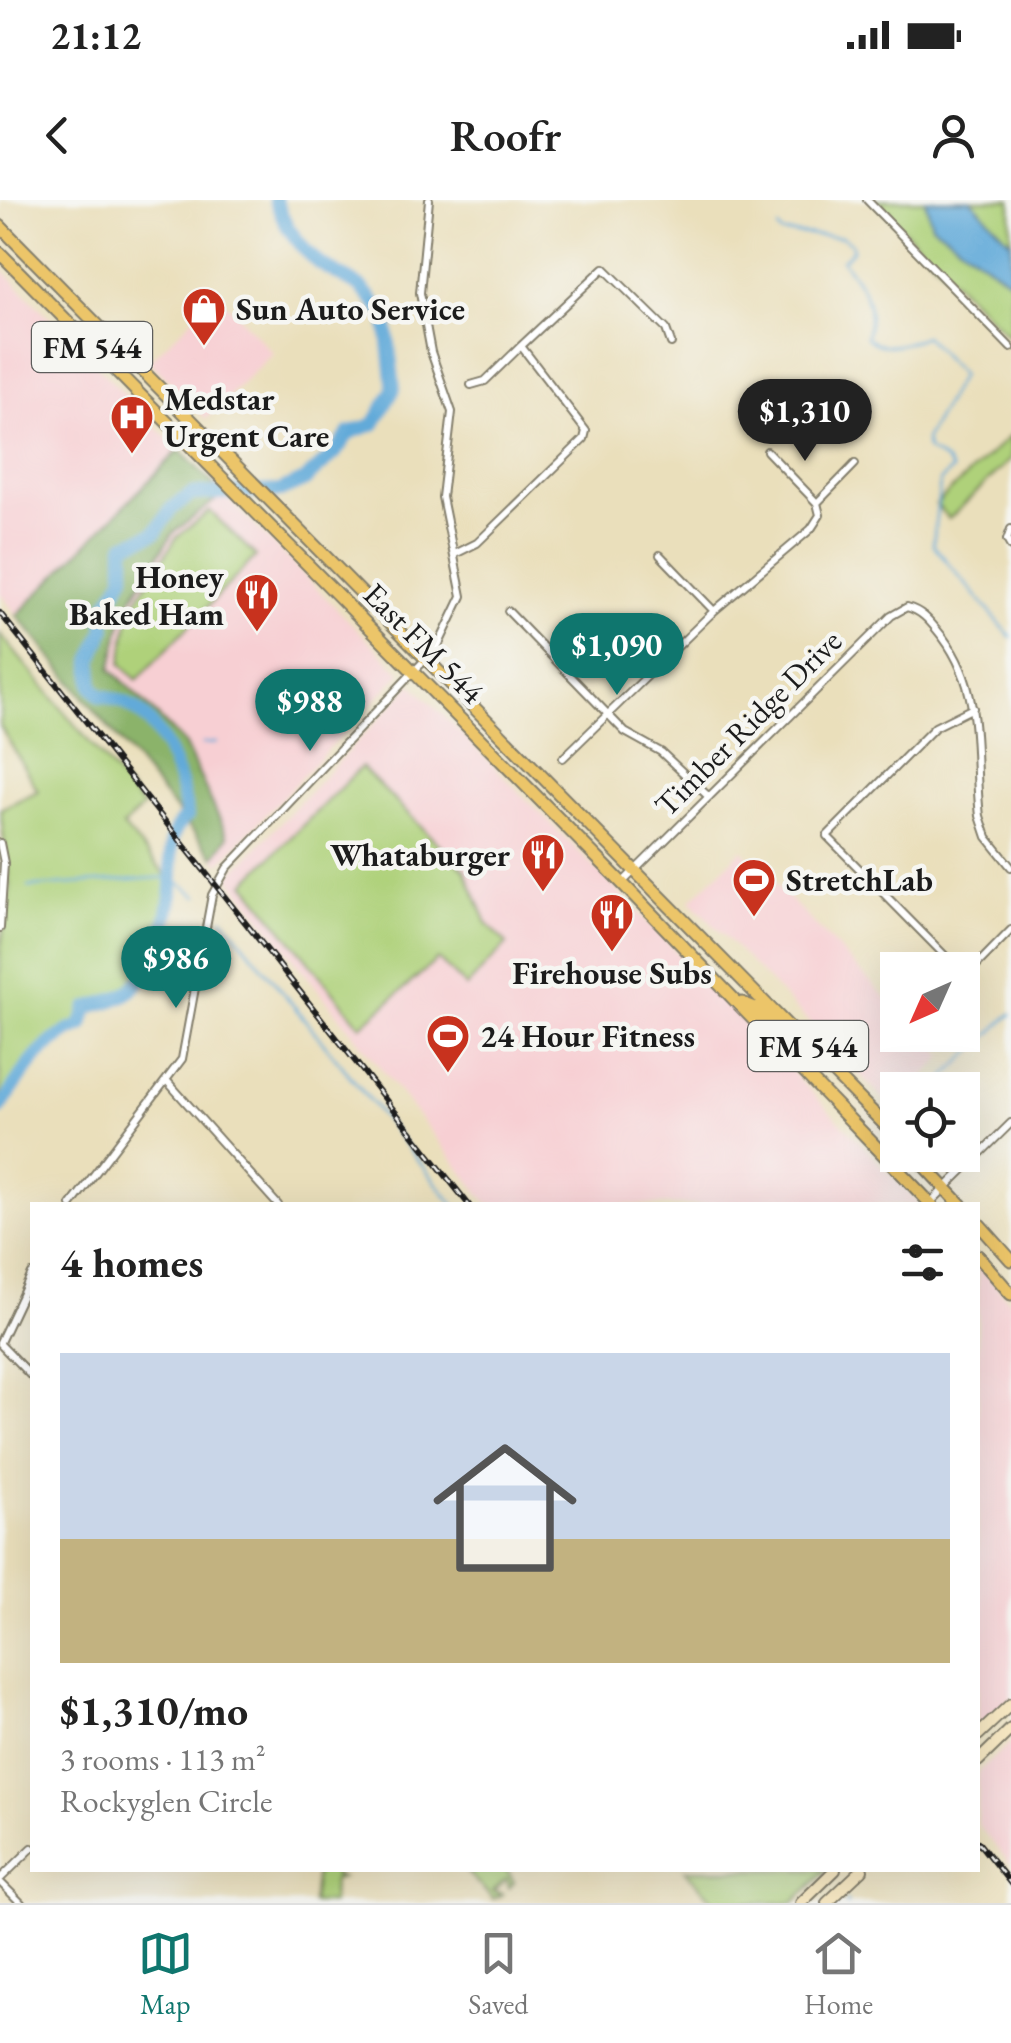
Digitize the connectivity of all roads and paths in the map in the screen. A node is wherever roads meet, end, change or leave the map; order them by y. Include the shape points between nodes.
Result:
1 (429, 200) edge
2 (867, 200) edge
3 (0, 226) edge
4 (0, 253) edge
5 (671, 343) dead end
6 (522, 346) junction
7 (1011, 348) edge
8 (470, 385) dead end
9 (767, 452) dead end
10 (856, 464) dead end
11 (816, 502) junction
12 (1011, 529) edge
13 (1009, 544) edge
14 (455, 554) junction
15 (660, 556) dead end
16 (508, 611) dead end
17 (714, 611) junction
18 (426, 658) junction
19 (413, 671) junction
20 (974, 708) junction
21 (608, 715) junction
22 (563, 758) dead end
23 (709, 797) junction
24 (0, 843) edge
25 (1011, 866) edge
26 (636, 870) junction
27 (622, 884) junction
28 (0, 928) edge
29 (1011, 930) edge
30 (940, 952) edge
31 (980, 958) edge
32 (734, 999) junction
33 (825, 1063) junction
34 (167, 1082) junction
35 (880, 1120) edge
36 (1011, 1122) edge
37 (930, 1172) edge
38 (946, 1188) junction
39 (73, 1202) edge
40 (275, 1202) edge
41 (929, 1202) edge
42 (933, 1202) edge
43 (958, 1202) edge
44 (980, 1225) edge
45 (980, 1258) edge
46 (1011, 1260) edge
47 (30, 1278) edge
48 (1011, 1294) edge
49 (0, 1342) edge
50 (30, 1375) edge
51 (1011, 1704) edge
52 (1011, 1729) edge
53 (980, 1733) edge
54 (980, 1759) edge
55 (30, 1850) edge
56 (833, 1872) edge
57 (860, 1872) edge
58 (0, 1880) edge
59 (21, 1903) edge
60 (800, 1903) edge
61 (827, 1903) edge

1 - 14 street via 420,293 452,412 442,497
2 - 7 street
3 - 18 main road, East FM 544 / FM 544
4 - 19 main road, East FM 544 / FM 544
5 - 6 street via 666,329 604,268
6 - 8 street via 485,382
6 - 14 street via 586,431 584,439 496,525
9 - 11 street
10 - 11 street
11 - 17 street via 820,515 811,528
12 - 13 street
14 - 18 street via 460,605 448,633
15 - 17 street
16 - 21 street
17 - 21 street
18 - 19 street
18 - 26 main road, East FM 544 / FM 544
19 - 27 main road, East FM 544 / FM 544
19 - 34 street via 221,878 210,904 190,1036
20 - 23 street, Timber Ridge Drive via 954,651 913,608 891,616
20 - 25 street via 980,816 987,838
20 - 30 street via 935,727 826,836
21 - 22 street
21 - 23 street
23 - 26 street, Timber Ridge Drive
24 - 28 street
26 - 27 street, Timber Ridge Drive
26 - 33 main road, East FM 544 / FM 544
27 - 32 main road, East FM 544 / FM 544
29 - 31 street
32 - 33 main road via 756,1008 816,1069
32 - 41 main road, East FM 544 / FM 544
33 - 35 main road, East FM 544 / FM 544
34 - 39 street
34 - 40 street
36 - 38 street
37 - 38 main road
38 - 42 street
38 - 43 main road
44 - 46 main road
45 - 48 main road
47 - 49 street
49 - 50 street
51 - 53 main road
52 - 54 main road
55 - 58 street
56 - 60 main road
57 - 61 main road
58 - 59 street

